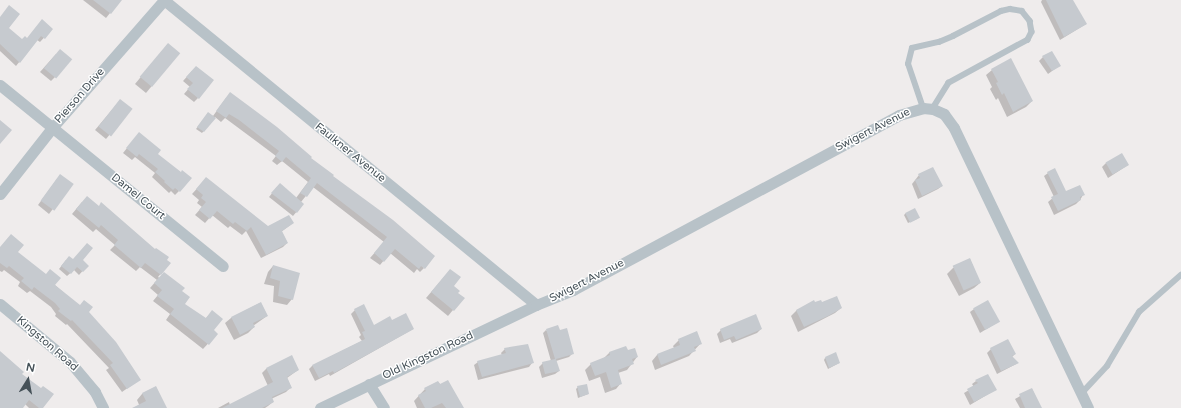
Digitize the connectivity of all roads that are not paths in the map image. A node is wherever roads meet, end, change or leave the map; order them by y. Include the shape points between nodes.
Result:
1 (164, 0) edge
2 (0, 85) edge
3 (928, 108) junction
4 (52, 128) junction
5 (0, 194) edge
6 (223, 266) dead end
7 (1181, 276) edge
8 (0, 304) edge
9 (536, 305) junction
10 (369, 384) junction
11 (1081, 394) junction
12 (103, 408) edge
13 (320, 408) edge
14 (384, 408) edge
15 (1088, 408) edge

1 - 4 street, Pierson Drive
1 - 9 street, Faulkner Avenue
2 - 4 street, Damel Court
3 - 3 lane via 949,83 1028,40 1032,32 1030,21 1022,11 1001,11 946,39 912,48 908,64
3 - 9 street, Swigert Avenue via 899,115 573,290
3 - 11 street via 944,114 954,128
4 - 5 street, Pierson Drive
4 - 6 street, Damel Court
7 - 11 lane via 1139,312 1107,366
8 - 12 street, Kingston Road via 70,362 95,392
9 - 10 street, Old Kingston Road
10 - 13 street, Old Kingston Road
10 - 14 street
11 - 15 street

